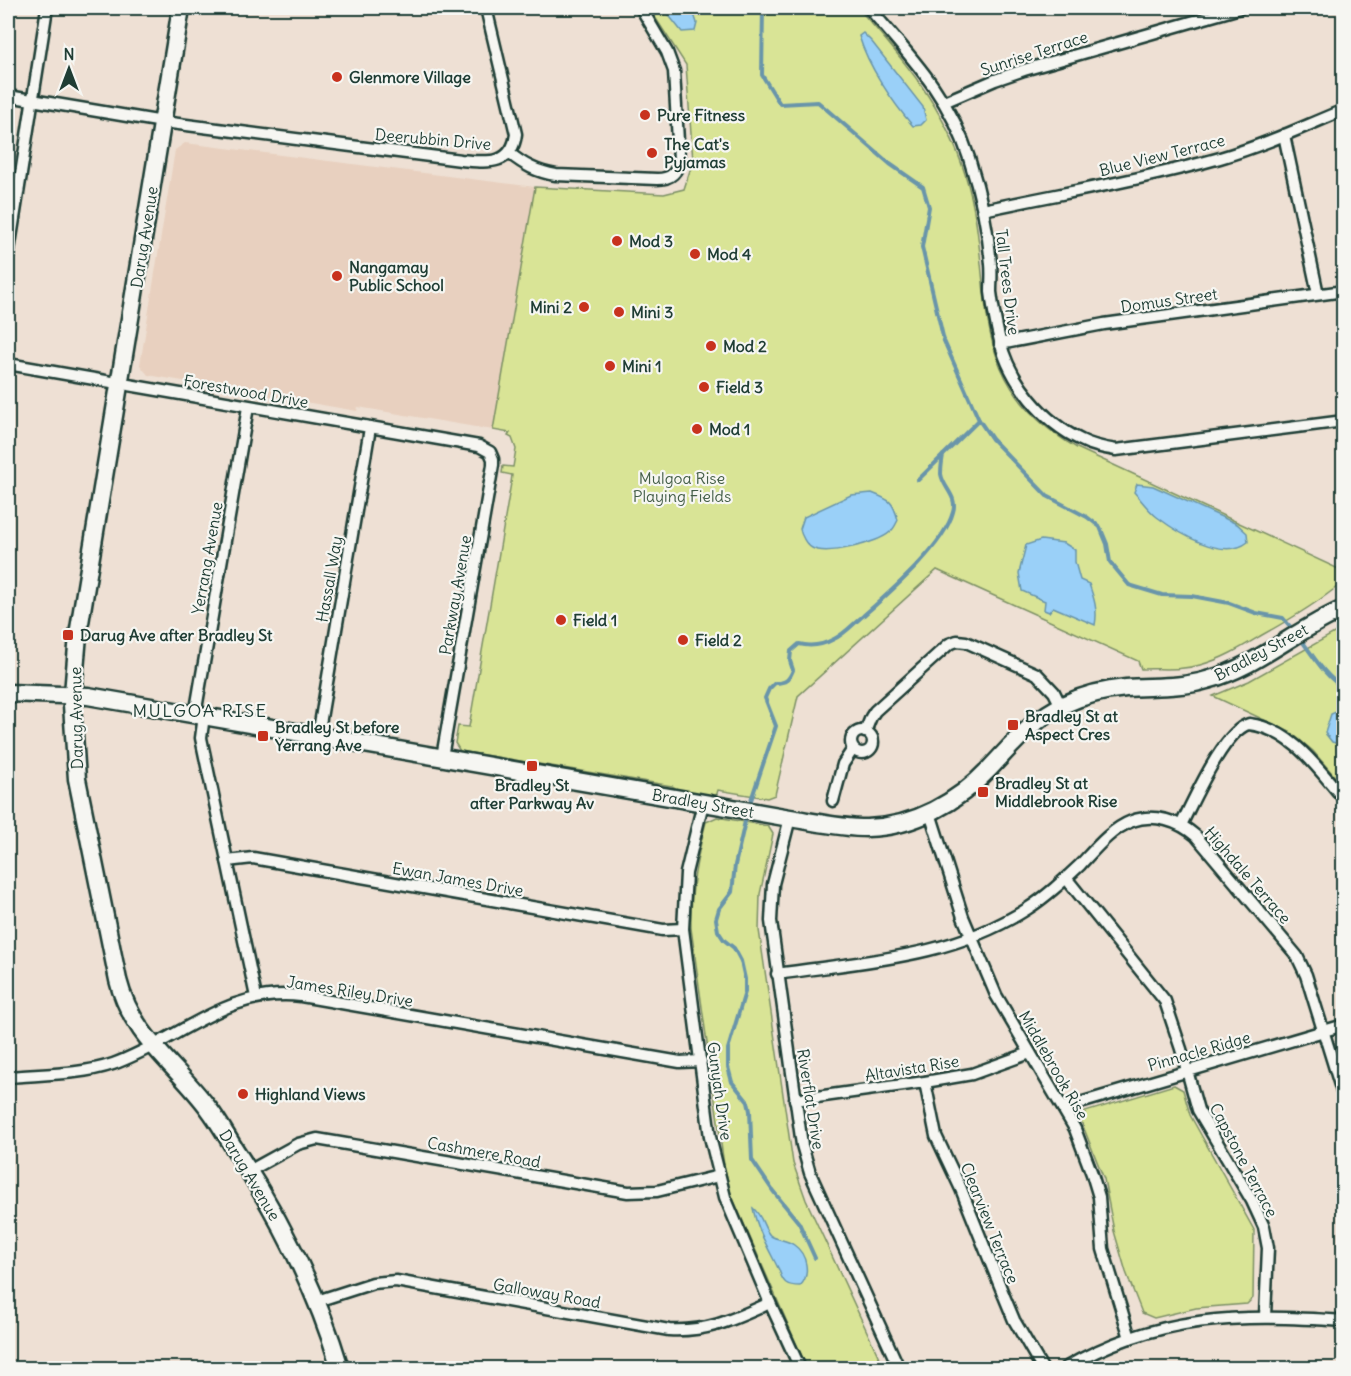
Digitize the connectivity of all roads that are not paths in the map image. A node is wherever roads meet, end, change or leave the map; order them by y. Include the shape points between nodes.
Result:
1 (47, 8) edge
2 (182, 8) edge
3 (486, 8) edge
4 (641, 8) edge
5 (869, 8) edge
6 (1240, 8) edge
7 (8, 96) edge
8 (32, 100) junction
9 (944, 102) junction
10 (1344, 110) edge
11 (163, 122) junction
12 (1284, 135) junction
13 (509, 153) junction
14 (982, 210) junction
15 (8, 257) edge
16 (1344, 291) edge
17 (1318, 294) junction
18 (1000, 344) junction
19 (8, 364) edge
20 (121, 384) junction
21 (248, 407) junction
22 (1344, 421) edge
23 (370, 428) junction
24 (478, 446) joint
25 (1344, 609) edge
26 (8, 693) edge
27 (73, 695) junction
28 (1061, 706) junction
29 (199, 715) junction
30 (865, 732) junction
31 (318, 736) junction
32 (853, 749) junction
33 (442, 757) junction
34 (1344, 799) edge
35 (833, 801) dead end
36 (703, 803) junction
37 (930, 813) junction
38 (790, 818) junction
39 (1181, 825) junction
40 (227, 861) junction
41 (1066, 878) junction
42 (683, 929) junction
43 (971, 939) junction
44 (777, 974) junction
45 (256, 997) junction
46 (1344, 1025) edge
47 (1323, 1030) junction
48 (152, 1045) junction
49 (1030, 1053) junction
50 (701, 1061) junction
51 (1187, 1070) junction
52 (8, 1077) edge
53 (925, 1082) junction
54 (1344, 1098) edge
55 (795, 1100) junction
56 (1063, 1108) junction
57 (249, 1170) junction
58 (719, 1176) junction
59 (317, 1301) junction
60 (770, 1303) junction
61 (1264, 1316) junction
62 (1344, 1321) edge
63 (1130, 1338) junction
64 (340, 1368) edge
65 (800, 1368) edge
66 (899, 1368) edge
67 (1042, 1368) edge
68 (1065, 1368) edge

1 - 8 street
2 - 11 street, Darug Avenue
3 - 13 street via 515,128
4 - 13 street, Deerubbin Drive via 668,52 674,71 679,159 675,172 657,179 556,175 530,168
5 - 9 street, Tall Trees Drive via 909,52
6 - 9 street, Sunrise Terrace via 1024,70
7 - 8 street, Deerubbin Drive
8 - 11 street, Deerubbin Drive
8 - 15 street
9 - 14 street, Tall Trees Drive via 969,156
10 - 12 street, Blue View Terrace
11 - 13 street, Deerubbin Drive via 471,161 492,162
11 - 20 street, Darug Avenue
12 - 14 street, Blue View Terrace via 1165,172
12 - 17 street
14 - 18 street, Tall Trees Drive
16 - 17 street, Domus Street
17 - 18 street, Domus Street via 1104,324
18 - 22 street, Tall Trees Drive via 1023,390 1035,403 1063,430 1099,447 1133,449
19 - 20 street, Forestwood Drive
20 - 21 street, Forestwood Drive
20 - 27 street, Darug Avenue via 78,635
21 - 23 street, Forestwood Drive
21 - 29 street, Yerrang Avenue
23 - 24 street, Forestwood Drive
23 - 31 street, Hassall Way
24 - 33 street, Parkway Avenue via 490,452 493,465
25 - 28 street, Bradley Street via 1209,680 1105,691
26 - 27 street, Bradley Street
27 - 29 street, Bradley Street
27 - 48 street, Darug Avenue via 79,796 118,980 129,1013
28 - 30 street via 1037,674 957,641 875,711
28 - 37 street, Bradley Street via 1019,736 966,792
29 - 31 street, Bradley Street
29 - 40 street, Yerrang Avenue
30 - 32 street via 853,736
30 - 32 street via 872,747 863,753
31 - 33 street, Bradley Street
32 - 35 street via 843,765
33 - 36 street, Bradley Street
34 - 39 street via 1297,746 1249,724 1238,730 1212,764
36 - 38 street, Bradley Street
36 - 42 street, Gunyah Drive via 686,873
37 - 38 street, Bradley Street via 867,828
37 - 43 street, Middlebrook Rise
38 - 44 street, Riverflat Drive via 771,899
39 - 41 street, Highdale Terrace via 1156,819 1131,821 1108,836
39 - 47 street, Highdale Terrace via 1196,836 1297,956
40 - 42 street, Ewan James Drive via 253,858 663,930
40 - 45 street, Yerrang Avenue
41 - 43 street, Highdale Terrace via 1029,908
41 - 51 street, Capstone Terrace via 1165,1001
42 - 50 street, Gunyah Drive
43 - 44 street, Highdale Terrace via 919,954
43 - 49 street, Middlebrook Rise via 996,996
44 - 55 street, Riverflat Drive
45 - 48 street, James Riley Drive via 228,1006
45 - 50 street, James Riley Drive via 301,996 678,1062
46 - 47 street, Pinnacle Ridge
47 - 51 street, Pinnacle Ridge
47 - 54 street, Highdale Terrace
48 - 52 street, James Riley Drive via 93,1069
48 - 57 street, Darug Avenue via 210,1109
49 - 53 street, Altavista Rise via 972,1074
49 - 56 street, Middlebrook Rise
50 - 58 street, Gunyah Drive
51 - 56 street, Pinnacle Ridge
51 - 61 street, Capstone Terrace via 1198,1110 1264,1227 1268,1248
53 - 55 street, Altavista Rise
53 - 67 street, Clearview Terrace via 936,1136 1014,1320
55 - 66 street, Riverflat Drive via 810,1173
56 - 63 street, Middlebrook Rise via 1096,1185 1103,1249
57 - 58 street, Cashmere Road via 298,1144 318,1139 628,1192 657,1191
57 - 59 street, Darug Avenue
58 - 60 street, Gunyah Drive
59 - 60 street, Galloway Road via 373,1283 396,1281 669,1330 719,1325
59 - 64 street, Darug Avenue
60 - 65 street, Gunyah Drive
61 - 62 street
61 - 63 street via 1181,1323
63 - 68 street

